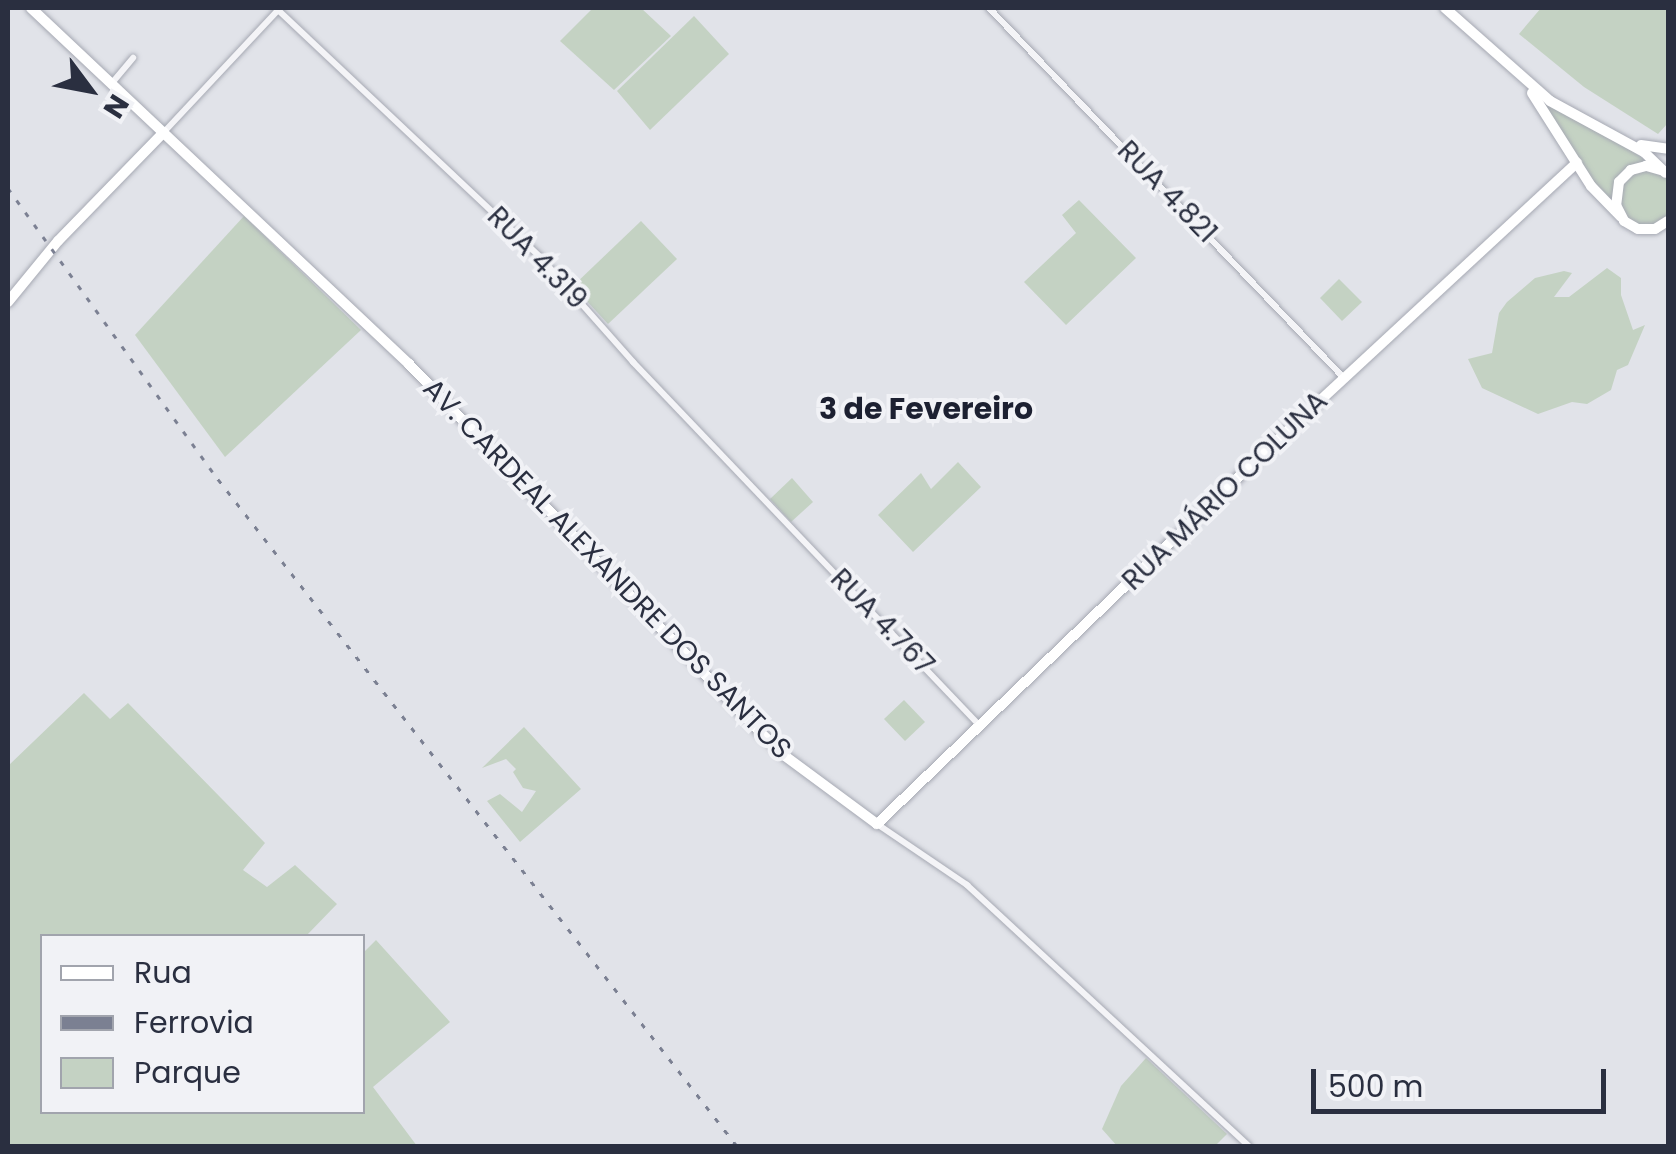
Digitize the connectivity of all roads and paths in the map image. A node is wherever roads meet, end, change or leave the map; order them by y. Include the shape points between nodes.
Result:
1 (30, 8) edge
2 (278, 8) edge
3 (989, 8) edge
4 (1445, 8) edge
5 (133, 58) dead end
6 (1516, 74) junction
7 (112, 83) junction
8 (1582, 120) junction
9 (164, 132) junction
10 (1619, 137) junction
11 (1563, 139) junction
12 (1668, 150) edge
13 (1576, 164) junction
14 (1662, 167) edge
15 (1622, 219) junction
16 (1667, 223) edge
17 (8, 302) edge
18 (1344, 378) junction
19 (784, 521) joint
20 (980, 725) junction
21 (877, 824) junction
22 (1249, 1146) edge

1 - 7 main road, AV. CARDEAL ALEXANDRE DOS SANTOS
2 - 9 street
2 - 19 street, RUA 4.319 via 541,258
3 - 18 street, RUA 4.821
4 - 6 main road
5 - 7 street
6 - 8 main road
6 - 11 main road
7 - 9 main road, AV. CARDEAL ALEXANDRE DOS SANTOS
8 - 10 main road
8 - 11 main road
9 - 17 main road
9 - 21 main road, AV. CARDEAL ALEXANDRE DOS SANTOS via 409,364 758,730
10 - 12 main road
10 - 14 main road
11 - 13 main road
13 - 15 main road
13 - 18 main road, RUA MÁRIO COLUNA
14 - 15 main road via 1630,170 1619,182 1615,197
15 - 16 main road via 1638,229
18 - 20 main road, RUA MÁRIO COLUNA
19 - 20 street, RUA 4.767
20 - 21 main road, RUA MÁRIO COLUNA
21 - 22 street, AV. CARDEAL ALEXANDRE DOS SANTOS via 967,885

